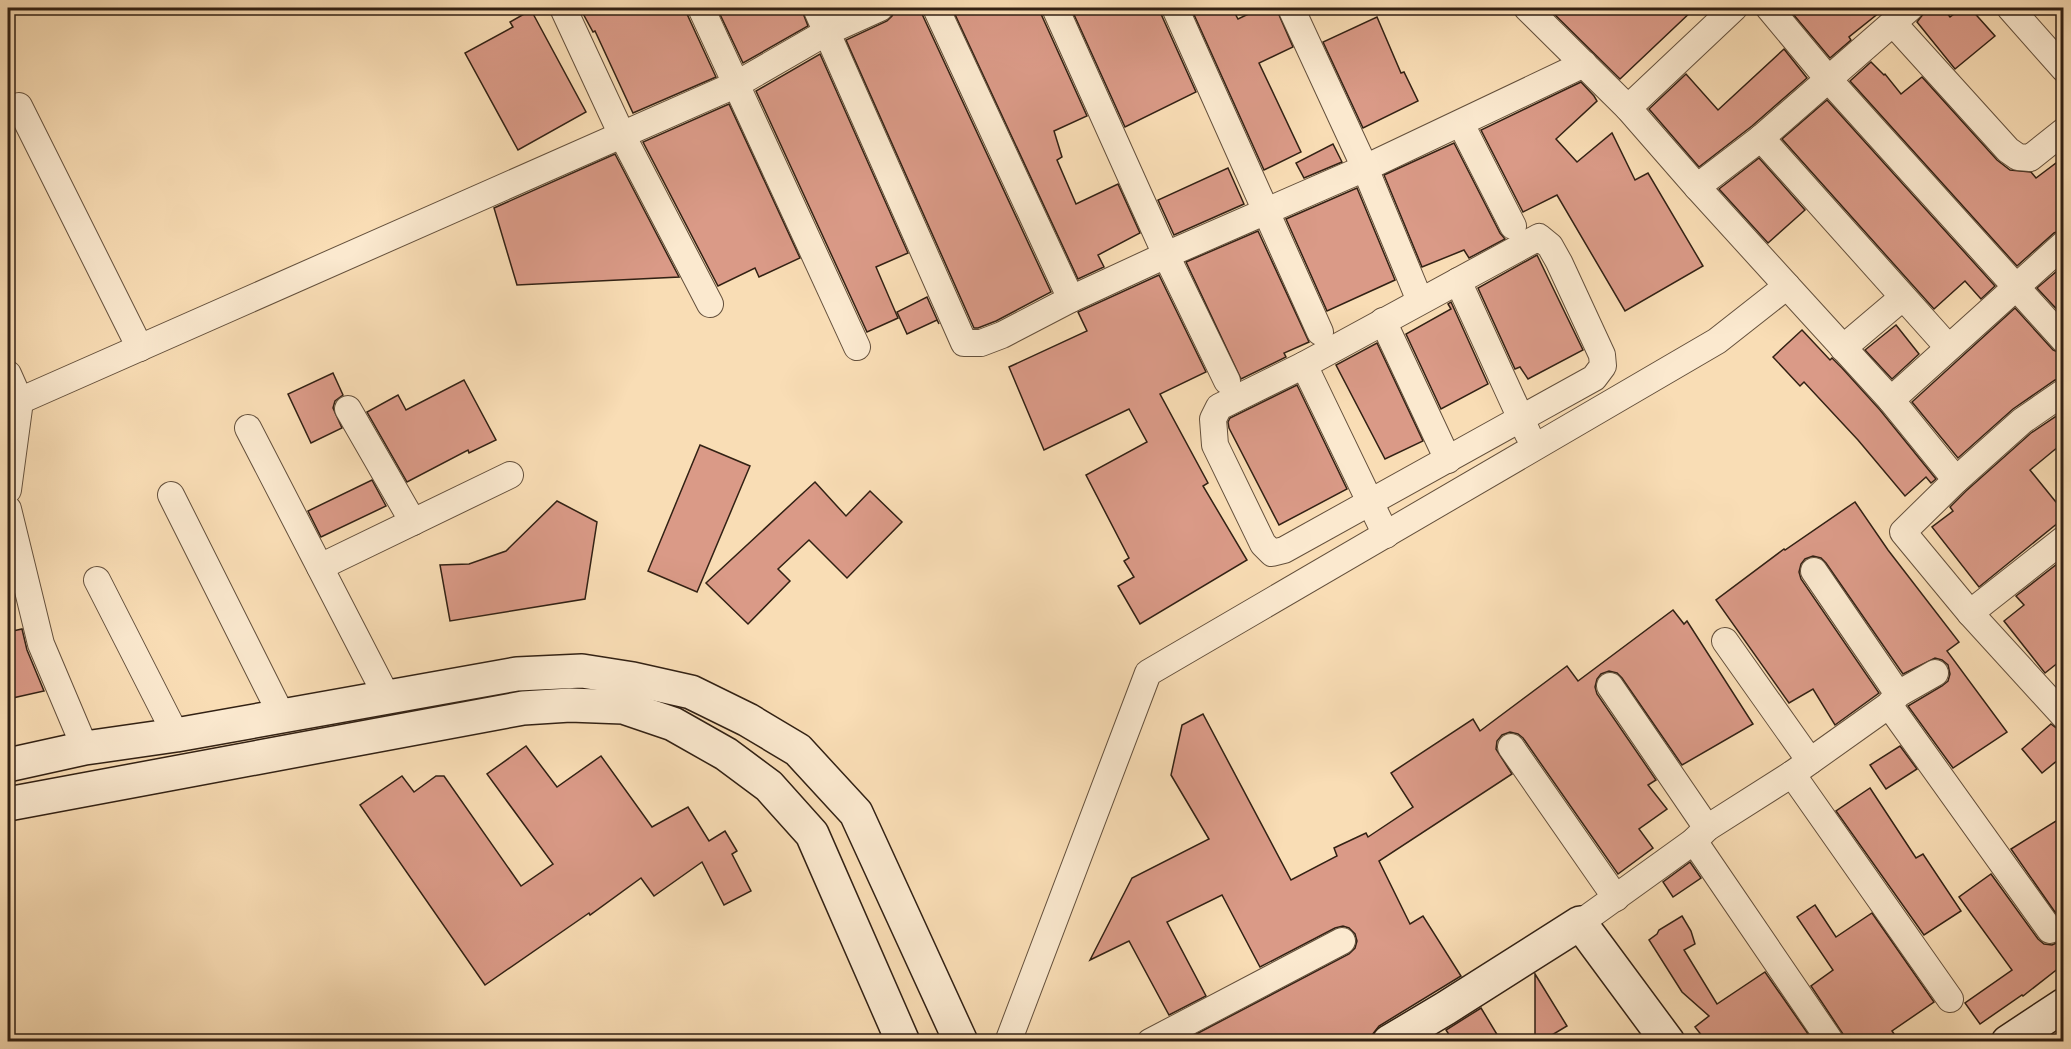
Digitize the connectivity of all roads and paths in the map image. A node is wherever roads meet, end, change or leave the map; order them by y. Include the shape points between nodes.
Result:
1 (564, 8) edge
2 (701, 8) edge
3 (816, 8) edge
4 (880, 8) edge
5 (936, 8) edge
6 (1055, 8) edge
7 (1175, 8) edge
8 (1291, 8) edge
9 (1734, 8) edge
10 (1769, 8) edge
11 (2010, 8) edge
12 (1541, 12) edge
13 (1901, 15) edge
14 (827, 32) junction
15 (1584, 64) junction
16 (2064, 69) edge
17 (1829, 80) junction
18 (737, 84) junction
19 (18, 106) dead end
20 (1628, 108) junction
21 (1461, 124) junction
22 (2064, 131) edge
23 (622, 135) junction
24 (1761, 138) junction
25 (1365, 168) junction
26 (1697, 188) junction
27 (1266, 213) junction
28 (1513, 226) dead end
29 (2064, 244) edge
30 (1166, 255) junction
31 (1458, 281) junction
32 (1787, 286) junction
33 (2017, 286) junction
34 (1902, 298) junction
35 (1071, 299) junction
36 (1420, 301) junction
37 (710, 304) dead end
38 (1383, 321) junction
39 (1320, 332) dead end
40 (2064, 340) edge
41 (857, 347) dead end
42 (1948, 347) junction
43 (140, 348) junction
44 (1844, 348) junction
45 (1304, 365) junction
46 (8, 374) edge
47 (1227, 381) dead end
48 (2064, 392) edge
49 (1891, 400) junction
50 (14, 404) edge
51 (348, 408) dead end
52 (1521, 419) junction
53 (248, 428) dead end
54 (1535, 448) junction
55 (1448, 460) junction
56 (510, 475) dead end
57 (1956, 480) junction
58 (8, 490) edge
59 (171, 495) dead end
60 (1370, 502) junction
61 (8, 509) edge
62 (413, 522) junction
63 (1386, 535) junction
64 (2064, 539) edge
65 (320, 567) junction
66 (1814, 571) dead end
67 (97, 580) dead end
68 (1970, 613) junction
69 (1725, 641) dead end
70 (1935, 673) dead end
71 (1610, 686) dead end
72 (387, 697) junction
73 (1893, 699) junction
74 (282, 716) junction
75 (2064, 716) edge
76 (176, 735) junction
77 (1511, 747) dead end
78 (85, 748) junction
79 (23, 762) edge
80 (1801, 767) junction
81 (47, 796) junction
82 (8, 804) edge
83 (1701, 835) junction
84 (1616, 898) junction
85 (1580, 923) junction
86 (2049, 930) dead end
87 (1342, 941) dead end
88 (1950, 999) dead end
89 (2064, 1005) edge
90 (901, 1036) edge
91 (961, 1041) edge
92 (1008, 1041) edge
93 (1150, 1041) edge
94 (1389, 1041) edge
95 (1668, 1041) edge
96 (1831, 1041) edge
97 (2008, 1041) edge

1 - 23 street
2 - 18 street
3 - 14 street
4 - 14 street
5 - 35 street
6 - 30 street
7 - 27 street
8 - 25 street
9 - 20 street
10 - 17 street
11 - 16 street
12 - 15 street
13 - 17 street
13 - 22 street via 2008,150 2018,157 2030,158
14 - 18 street
14 - 35 street via 964,343 981,343 1002,335
15 - 20 street
15 - 21 street
17 - 24 street
17 - 33 street
18 - 23 street
18 - 41 street
19 - 43 street
20 - 26 street
21 - 25 street
21 - 28 street
23 - 37 street
23 - 43 street
24 - 26 street
24 - 34 street
25 - 27 street
25 - 36 street
26 - 32 street
27 - 30 street
27 - 39 street
29 - 33 street
30 - 35 street
30 - 47 street
31 - 36 street
31 - 52 street
31 - 52 street via 1539,237 1550,246 1593,335 1603,366 1594,378
32 - 44 street
32 - 54 street via 1717,341
33 - 40 street
33 - 42 street
34 - 42 street
34 - 44 street
36 - 38 street
38 - 45 street
38 - 55 street
42 - 49 street
43 - 50 street
44 - 49 street
45 - 60 street
45 - 60 street via 1219,407 1213,419 1215,445 1253,524 1272,553
46 - 50 street
48 - 57 street via 2022,422
49 - 57 street
50 - 58 street
51 - 62 street
52 - 54 street
52 - 55 street
53 - 65 street
54 - 63 street
55 - 60 street
56 - 62 street
57 - 68 street via 1903,532
59 - 74 street
60 - 63 street
61 - 78 street via 41,644
62 - 65 street
63 - 92 street via 1148,673
64 - 68 street
65 - 72 street
66 - 73 street
67 - 76 street
68 - 75 street
69 - 80 street
70 - 73 street
71 - 83 street
72 - 74 main road
72 - 91 main road via 517,674 582,671 691,692 748,720 798,750 856,813
73 - 80 street
73 - 86 street
74 - 76 main road
76 - 78 main road
77 - 84 street
78 - 79 main road
79 - 81 main road
80 - 83 street
80 - 88 street
81 - 82 main road
81 - 90 main road via 523,708 623,707 673,724 726,754 769,786 812,834
83 - 84 street
83 - 96 street
84 - 85 street
85 - 94 main road
85 - 95 main road
87 - 93 street
89 - 97 main road

